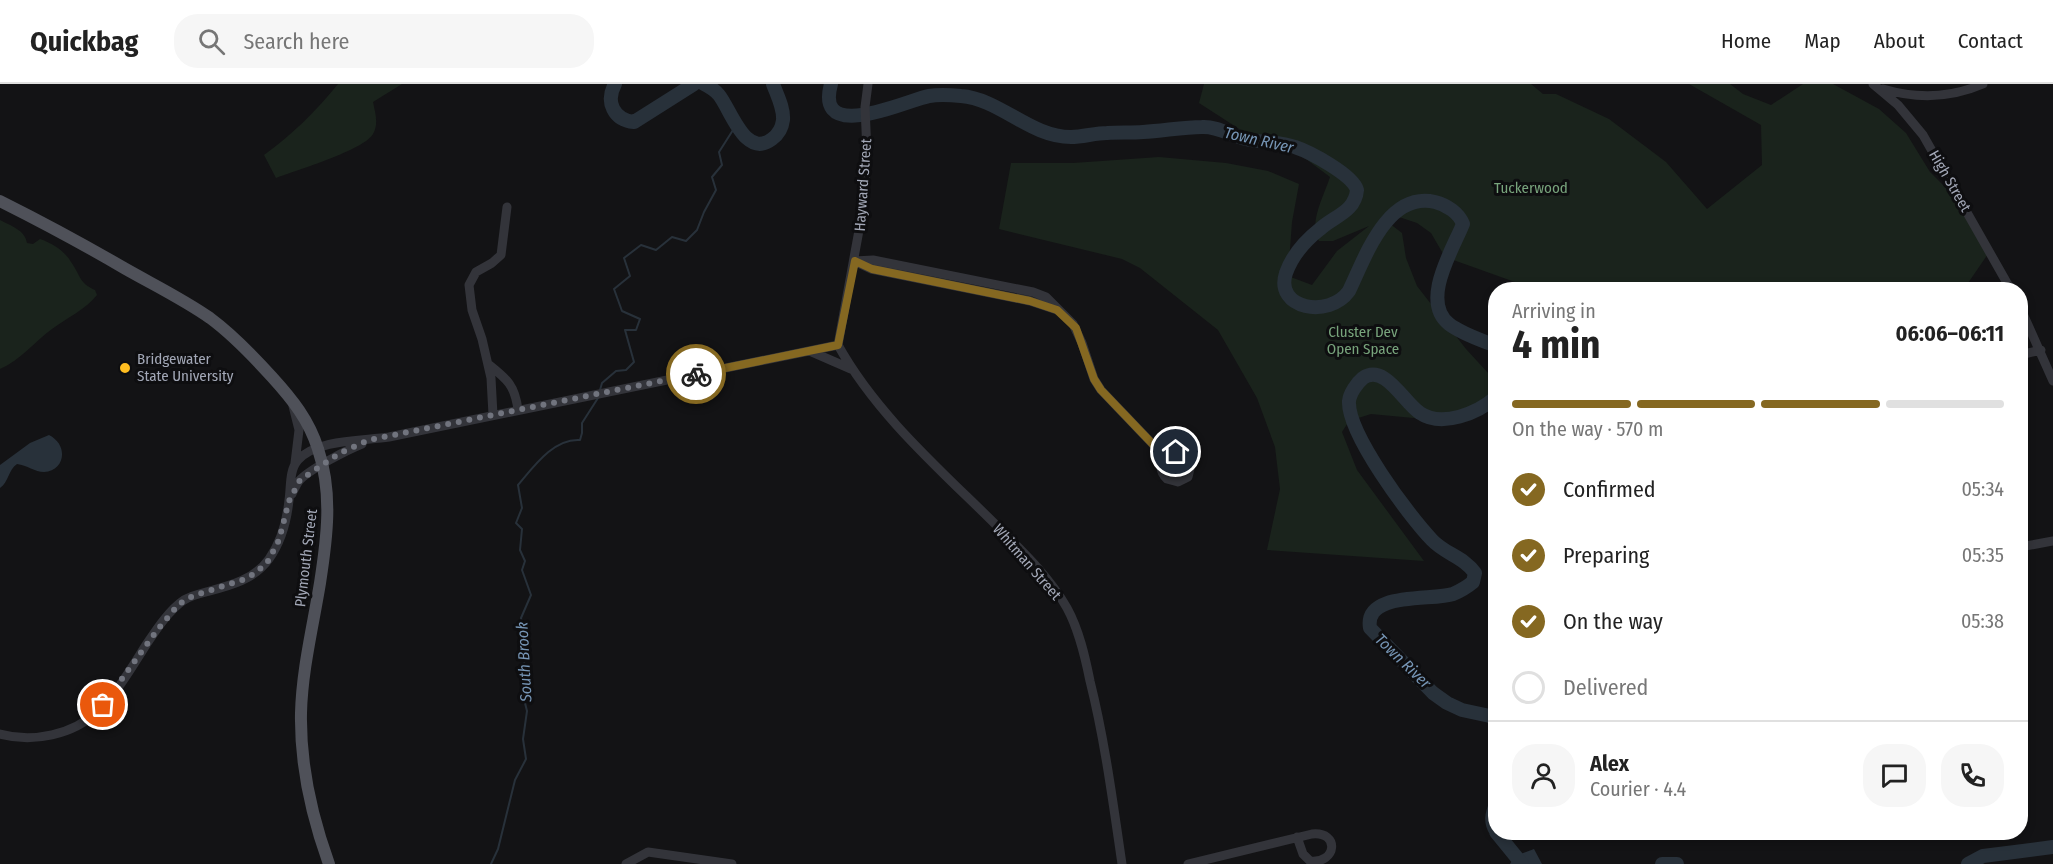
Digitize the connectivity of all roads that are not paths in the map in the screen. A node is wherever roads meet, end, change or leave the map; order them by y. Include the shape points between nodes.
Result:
1 (868, 84) edge
2 (1983, 84) edge
3 (1876, 86) edge
4 (0, 201) edge
5 (507, 207) dead end
6 (855, 261) junction
7 (2006, 282) edge
8 (2028, 323) edge
9 (838, 345) junction
10 (2041, 350) junction
11 (811, 352) junction
12 (2028, 353) edge
13 (488, 364) junction
14 (851, 369) junction
15 (2053, 381) edge
16 (291, 398) junction
17 (518, 410) junction
18 (493, 415) junction
19 (369, 440) junction
20 (318, 448) junction
21 (1165, 457) dead end
22 (322, 466) junction
23 (291, 478) junction
24 (289, 501) junction
25 (2053, 541) edge
26 (2028, 546) edge
27 (0, 734) edge
28 (1298, 837) dead end
29 (329, 864) edge
30 (626, 864) edge
31 (732, 864) edge
32 (1122, 864) edge
33 (1188, 864) edge

1 - 6 street, Hayward Street via 866,189
2 - 3 street via 1952,93 1919,96
3 - 7 street, High Street via 1923,135
4 - 16 main road, Plymouth Street via 204,314 244,347
5 - 13 street via 501,255 476,272 469,285
6 - 9 street, Hayward Street
6 - 21 street via 873,260 968,284 1037,293 1048,299 1076,328 1101,390
8 - 10 street
9 - 11 street
9 - 14 street, Whitman Street
10 - 12 street
10 - 15 street
11 - 14 street
11 - 17 street
13 - 17 street via 508,379
13 - 18 street
14 - 32 street, Whitman Street via 911,440 1038,569 1067,608 1095,699
16 - 20 main road, Plymouth Street
16 - 23 street via 299,437
17 - 18 street
18 - 19 street
19 - 20 street
19 - 22 street
20 - 22 main road, Plymouth Street
20 - 23 street via 298,460
22 - 24 street via 300,480
22 - 29 main road, Plymouth Street via 327,491 327,530 304,681 301,731 311,801
23 - 24 street
24 - 27 street via 279,540 262,567 245,579 179,604 96,713 74,727 49,735 24,738
25 - 26 street
28 - 33 street
30 - 31 street via 648,852

